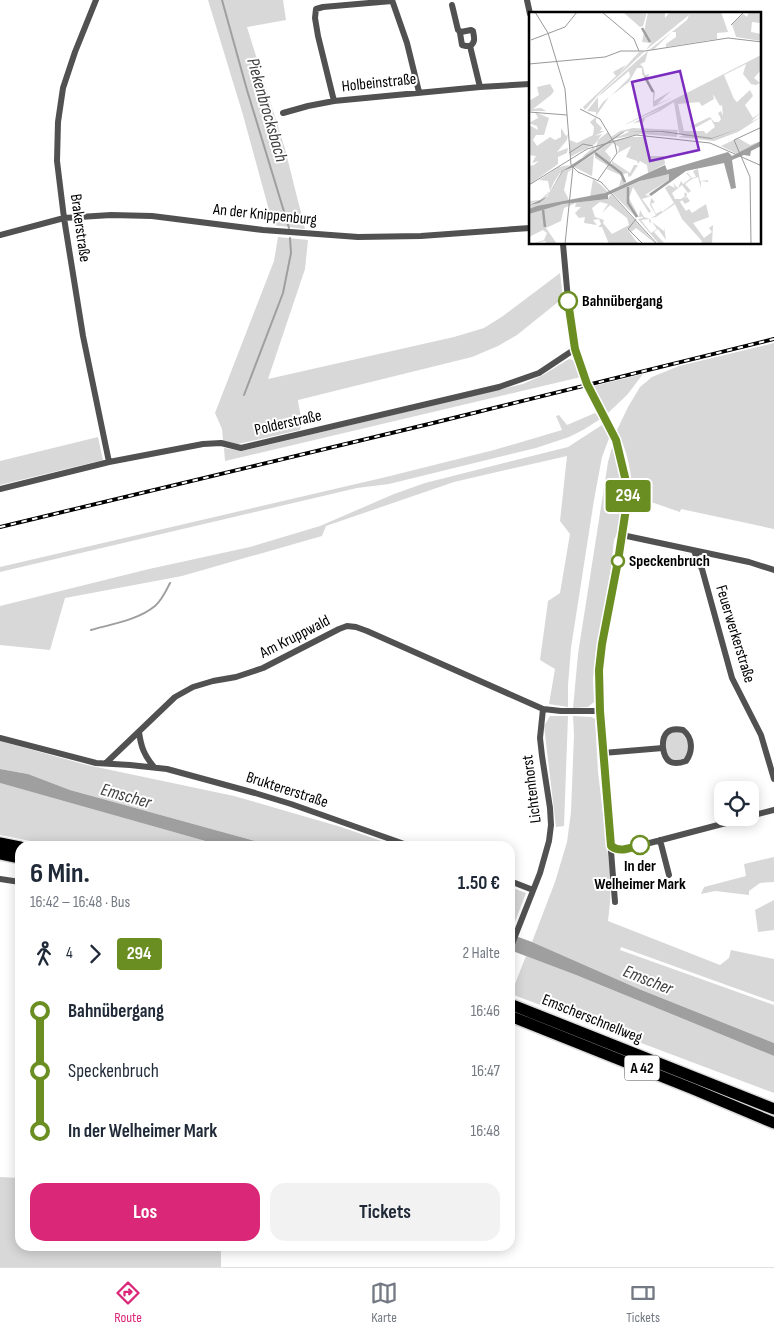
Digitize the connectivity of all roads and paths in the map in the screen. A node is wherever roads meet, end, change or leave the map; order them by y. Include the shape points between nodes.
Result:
1 (96, 0) edge
2 (392, 0) edge
3 (452, 6) dead end
4 (461, 32) junction
5 (470, 46) junction
6 (529, 84) edge
7 (480, 87) junction
8 (419, 92) junction
9 (334, 101) junction
10 (283, 113) dead end
11 (64, 218) junction
12 (529, 228) edge
13 (0, 235) edge
14 (563, 245) edge
15 (575, 349) junction
16 (109, 462) junction
17 (0, 489) edge
18 (622, 535) junction
19 (694, 551) junction
20 (774, 570) edge
21 (543, 708) junction
22 (600, 711) junction
23 (139, 732) junction
24 (0, 738) edge
25 (663, 748) junction
26 (604, 753) junction
27 (106, 763) junction
28 (154, 767) junction
29 (774, 780) edge
30 (774, 810) edge
31 (759, 814) edge
32 (714, 826) edge
33 (660, 840) junction
34 (395, 841) edge
35 (0, 843) edge
36 (15, 846) edge
37 (611, 846) junction
38 (0, 854) edge
39 (15, 857) edge
40 (669, 875) dead end
41 (0, 879) edge
42 (15, 881) edge
43 (515, 883) edge
44 (533, 890) junction
45 (615, 902) dead end
46 (515, 936) edge
47 (515, 1006) edge
48 (515, 1018) edge
49 (774, 1110) edge
50 (774, 1123) edge

1 - 11 street, Brakerstraße via 63,88 58,122 57,161
2 - 8 street
2 - 9 street via 316,9 318,36
3 - 4 street
4 - 5 street via 462,45
4 - 5 street via 472,31 475,40
5 - 7 street
6 - 7 street, Holbeinstraße
7 - 8 street, Holbeinstraße
8 - 9 street, Holbeinstraße
9 - 10 street, Holbeinstraße
11 - 12 street, An der Knippenburg via 152,216 263,230 358,236 421,236
11 - 13 street, An der Knippenburg
11 - 16 street, Brakerstraße via 83,336
14 - 15 street
15 - 16 street, Polderstraße via 538,373 499,387 241,448 221,443 203,444
15 - 18 street via 587,384 616,440 628,490
16 - 17 street, Polderstraße
18 - 19 street
18 - 22 street via 602,644
19 - 20 street
19 - 29 street, Feuerwerkerstraße via 702,569 732,678 761,735
21 - 22 street, Am Kruppwald
21 - 23 street, Am Kruppwald via 384,638 347,626 264,668 193,687 175,697
21 - 44 street, Lichtenhorst via 540,738 551,825 546,856
22 - 26 street
23 - 27 street, Am Kruppwald
23 - 28 street via 141,747
24 - 27 street, Bruktererstraße
25 - 25 street via 668,761 675,763 686,761 691,751 689,738 683,730 667,732
25 - 26 street
26 - 37 street
27 - 28 street, Bruktererstraße
28 - 34 street, Bruktererstraße via 273,799
30 - 31 street
32 - 33 street
33 - 37 street via 621,850
33 - 40 street
35 - 36 highway
37 - 45 street
38 - 39 highway
41 - 42 street
43 - 44 street
44 - 46 street, Lichtenhorst
47 - 49 highway, Emscherschnellweg / A 42
48 - 50 highway, Emscherschnellweg / A 42

